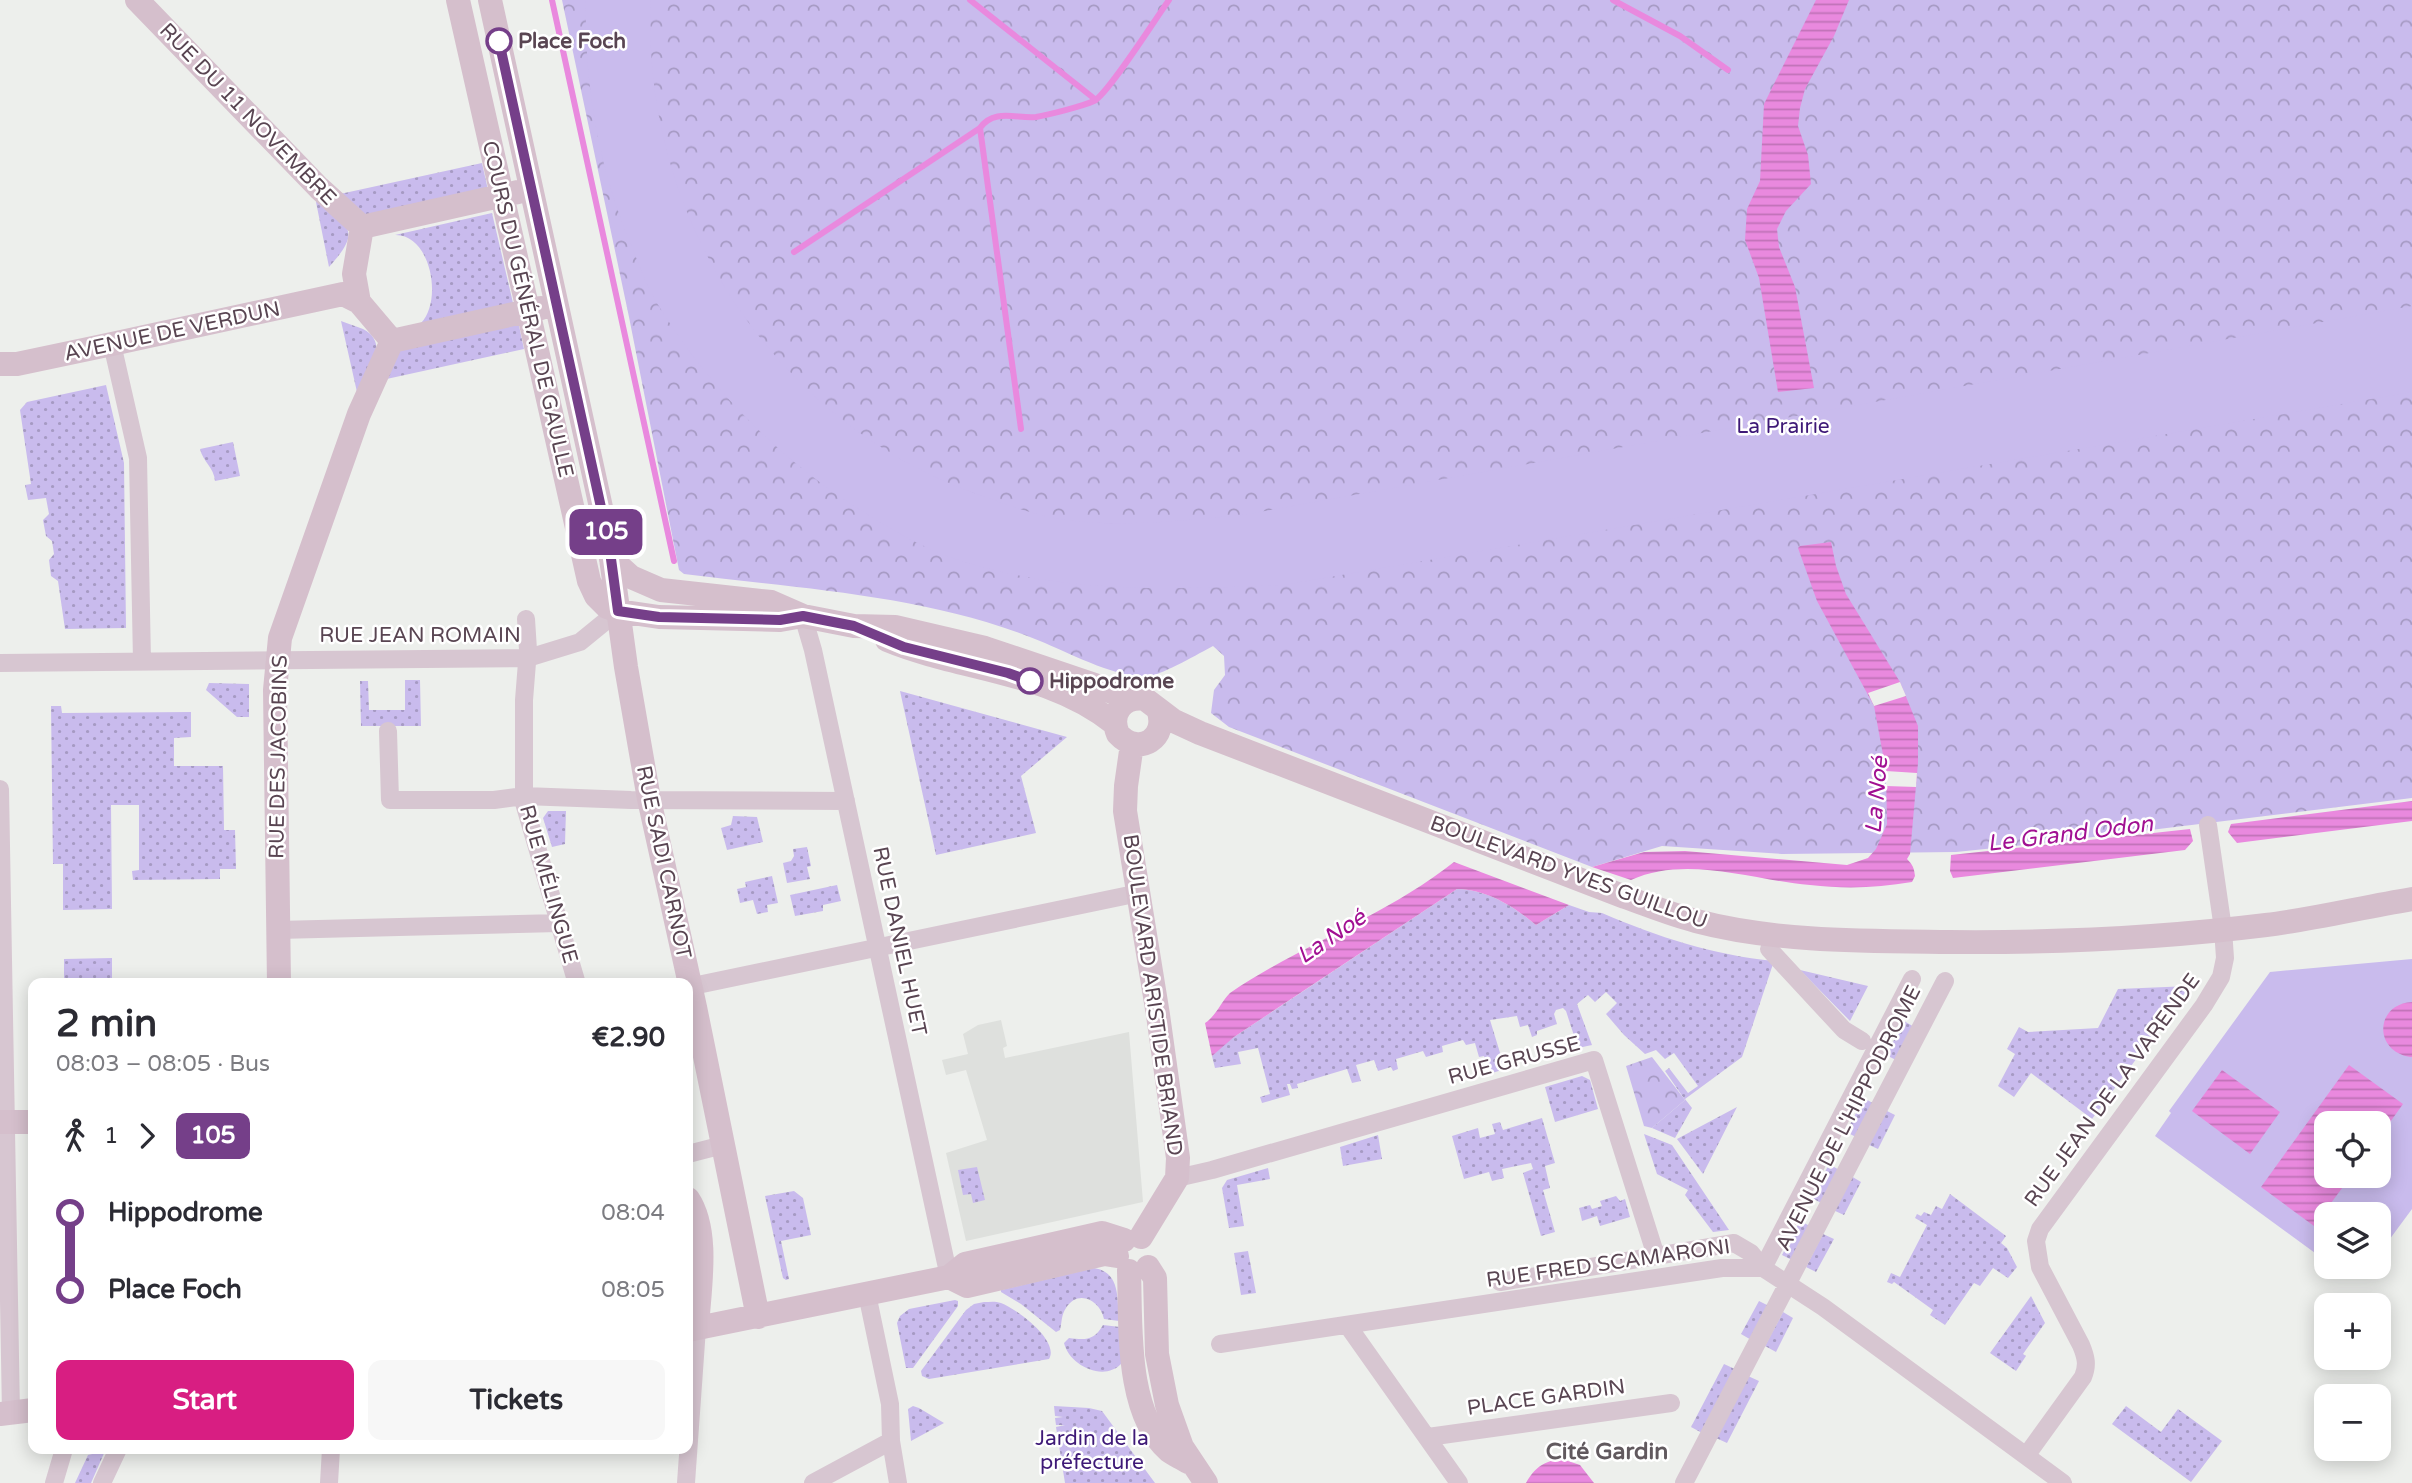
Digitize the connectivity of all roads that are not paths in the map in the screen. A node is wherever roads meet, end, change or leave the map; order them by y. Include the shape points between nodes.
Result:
1 (136, 0) edge
2 (458, 0) edge
3 (490, 0) edge
4 (530, 189) junction
5 (502, 196) junction
6 (362, 227) junction
7 (352, 290) junction
8 (556, 304) junction
9 (528, 311) junction
10 (392, 341) junction
11 (112, 344) junction
12 (0, 364) edge
13 (611, 559) junction
14 (618, 611) junction
15 (803, 616) junction
16 (526, 619) dead end
17 (854, 626) junction
18 (528, 658) junction
19 (278, 660) junction
20 (142, 661) junction
21 (0, 663) edge
22 (1128, 700) junction
23 (1158, 709) junction
24 (1115, 723) junction
25 (388, 731) dead end
26 (1200, 733) junction
27 (1142, 742) junction
28 (0, 789) edge
29 (524, 796) junction
30 (649, 799) junction
31 (846, 801) junction
32 (2208, 825) dead end
33 (1139, 893) junction
34 (2412, 899) edge
35 (559, 923) junction
36 (2223, 929) junction
37 (278, 930) junction
38 (1, 935) edge
39 (877, 946) junction
40 (1769, 949) dead end
41 (279, 978) edge
42 (574, 978) edge
43 (687, 978) edge
44 (1912, 979) dead end
45 (1945, 981) dead end
46 (693, 986) edge
47 (693, 1005) edge
48 (1862, 1041) dead end
49 (3, 1122) edge
50 (28, 1122) edge
51 (723, 1145) junction
52 (693, 1153) edge
53 (1177, 1178) junction
54 (693, 1210) edge
55 (1132, 1254) junction
56 (1656, 1256) junction
57 (1763, 1268) junction
58 (949, 1277) junction
59 (1500, 1282) dead end
60 (867, 1294) junction
61 (758, 1317) junction
62 (693, 1323) edge
63 (1348, 1326) junction
64 (693, 1329) edge
65 (1220, 1344) dead end
66 (1671, 1402) dead end
67 (15, 1412) edge
68 (1428, 1437) junction
69 (891, 1441) junction
70 (63, 1454) edge
71 (116, 1454) edge
72 (331, 1454) edge
73 (687, 1454) edge
74 (2026, 1457) junction
75 (1200, 1474) edge
76 (54, 1483) edge
77 (102, 1483) edge
78 (329, 1483) edge
79 (686, 1483) edge
80 (813, 1483) edge
81 (898, 1483) edge
82 (1459, 1483) edge
83 (1684, 1483) edge
84 (2063, 1483) edge

1 - 6 main road, RUE DU 11 NOVEMBRE via 312,182
2 - 5 main road, COURS DU GÉNÉRAL DE GAULLE
3 - 4 main road, COURS DU GÉNÉRAL DE GAULLE
4 - 5 main road
4 - 8 main road, COURS DU GÉNÉRAL DE GAULLE
5 - 6 main road
5 - 9 main road, COURS DU GÉNÉRAL DE GAULLE
6 - 7 main road
7 - 10 main road
7 - 11 main road, AVENUE DE VERDUN
8 - 9 main road
8 - 13 main road, COURS DU GÉNÉRAL DE GAULLE
9 - 10 main road
9 - 14 main road, COURS DU GÉNÉRAL DE GAULLE via 589,581 596,596
10 - 19 main road, RUE DES JACOBINS via 359,414 280,638
11 - 12 main road, AVENUE DE VERDUN
11 - 20 street via 138,458
13 - 14 main road, COURS DU GÉNÉRAL DE GAULLE
13 - 15 main road via 631,577 661,590 771,602
14 - 15 main road via 659,617 780,620
14 - 18 street, RUE JEAN ROMAIN via 580,642
14 - 30 main road, RUE SADI CARNOT
15 - 17 main road
15 - 31 street, RUE DANIEL HUET
16 - 18 street, RUE MÉLINGUE
17 - 22 main road via 895,627 985,648
17 - 24 main road via 904,647 1008,673 1077,698
18 - 19 street, RUE JEAN ROMAIN
18 - 29 street, RUE MÉLINGUE
19 - 20 street, RUE JEAN ROMAIN
19 - 37 main road, RUE DES JACOBINS
20 - 21 street, RUE JEAN ROMAIN
22 - 23 main road via 1145,699
22 - 24 main road via 1116,712
23 - 26 main road, BOULEVARD YVES GUILLOU
23 - 27 main road, BOULEVARD ARISTIDE BRIAND via 1161,723 1157,736
24 - 27 main road via 1118,734
25 - 29 street via 390,800
26 - 27 main road, BOULEVARD YVES GUILLOU
26 - 36 main road, BOULEVARD YVES GUILLOU via 1259,763 1420,825 1686,918 1763,933 1992,943
27 - 33 main road, BOULEVARD ARISTIDE BRIAND via 1126,786 1125,811
28 - 38 street
29 - 30 street
29 - 35 street, RUE MÉLINGUE
30 - 31 street
30 - 43 main road, RUE SADI CARNOT
31 - 39 street, RUE DANIEL HUET
32 - 36 street
33 - 39 street
33 - 53 main road, BOULEVARD ARISTIDE BRIAND via 1177,1145
34 - 36 main road, BOULEVARD YVES GUILLOU
35 - 37 street
35 - 42 street, RUE MÉLINGUE
36 - 74 street, RUE JEAN DE LA VARENDE via 2221,977 2035,1241 2040,1267 2081,1345 2087,1368
37 - 41 main road, RUE DES JACOBINS
38 - 49 street
39 - 46 street
39 - 58 street, RUE DANIEL HUET
40 - 48 street via 1844,1030
44 - 57 street, AVENUE DE L'HIPPODROME
45 - 83 street, AVENUE DE L'HIPPODROME
47 - 51 main road, RUE SADI CARNOT
49 - 50 main road
49 - 67 street
51 - 52 street
51 - 61 main road, RUE SADI CARNOT
53 - 55 main road, BOULEVARD ARISTIDE BRIAND
53 - 56 street, RUE GRUSSE via 1594,1060
54 - 62 main road via 701,1273
55 - 58 main road via 1102,1233 965,1264
55 - 75 main road via 1155,1278 1161,1383 1182,1447
56 - 57 street via 1734,1243 1751,1253
56 - 59 street
57 - 63 street, RUE FRED SCAMARONI via 1722,1268
57 - 74 street
58 - 60 main road
60 - 61 main road
60 - 69 street via 888,1391
61 - 64 main road
63 - 65 street, RUE FRED SCAMARONI
63 - 68 street
66 - 68 street, PLACE GARDIN
68 - 82 street
69 - 80 street
69 - 81 street
70 - 76 street
71 - 77 street
72 - 78 street
73 - 79 street
74 - 84 street

